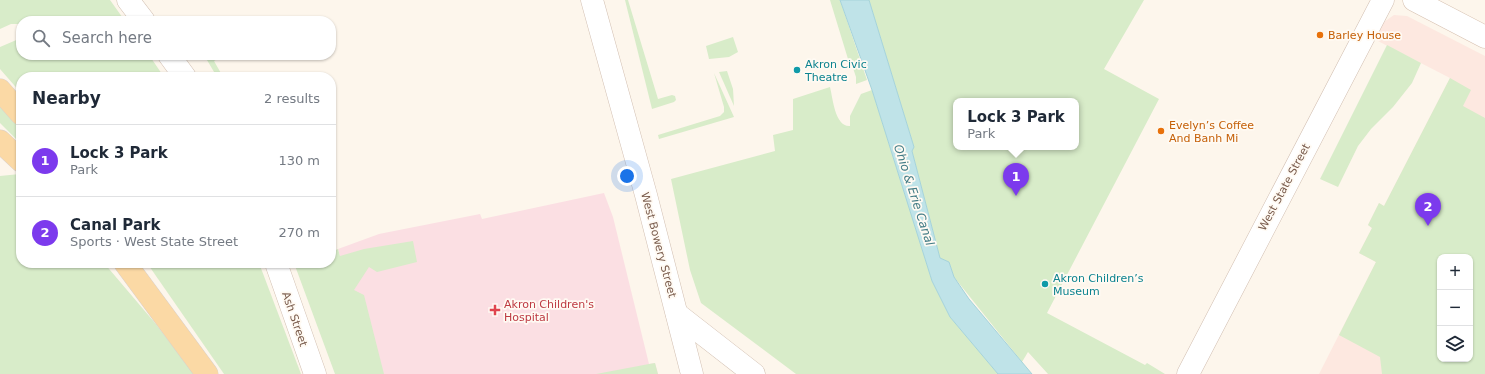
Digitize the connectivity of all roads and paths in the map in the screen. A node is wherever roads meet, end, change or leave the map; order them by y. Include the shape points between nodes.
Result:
1 (128, 0) edge
2 (592, 0) edge
3 (1383, 0) edge
4 (1414, 0) edge
5 (140, 16) edge
6 (1485, 37) edge
7 (173, 60) edge
8 (181, 72) edge
9 (0, 90) edge
10 (16, 108) edge
11 (0, 141) edge
12 (16, 156) edge
13 (130, 268) edge
14 (278, 268) edge
15 (677, 314) junction
16 (207, 374) edge
17 (314, 374) edge
18 (692, 374) edge
19 (754, 374) edge
20 (1188, 374) edge

1 - 5 street
2 - 15 street, West Bowery Street
3 - 20 street, West State Street
4 - 6 street
7 - 8 street
9 - 10 main road
11 - 12 main road
13 - 16 main road
14 - 17 street, Ash Street
15 - 18 street, West Bowery Street
15 - 19 street

